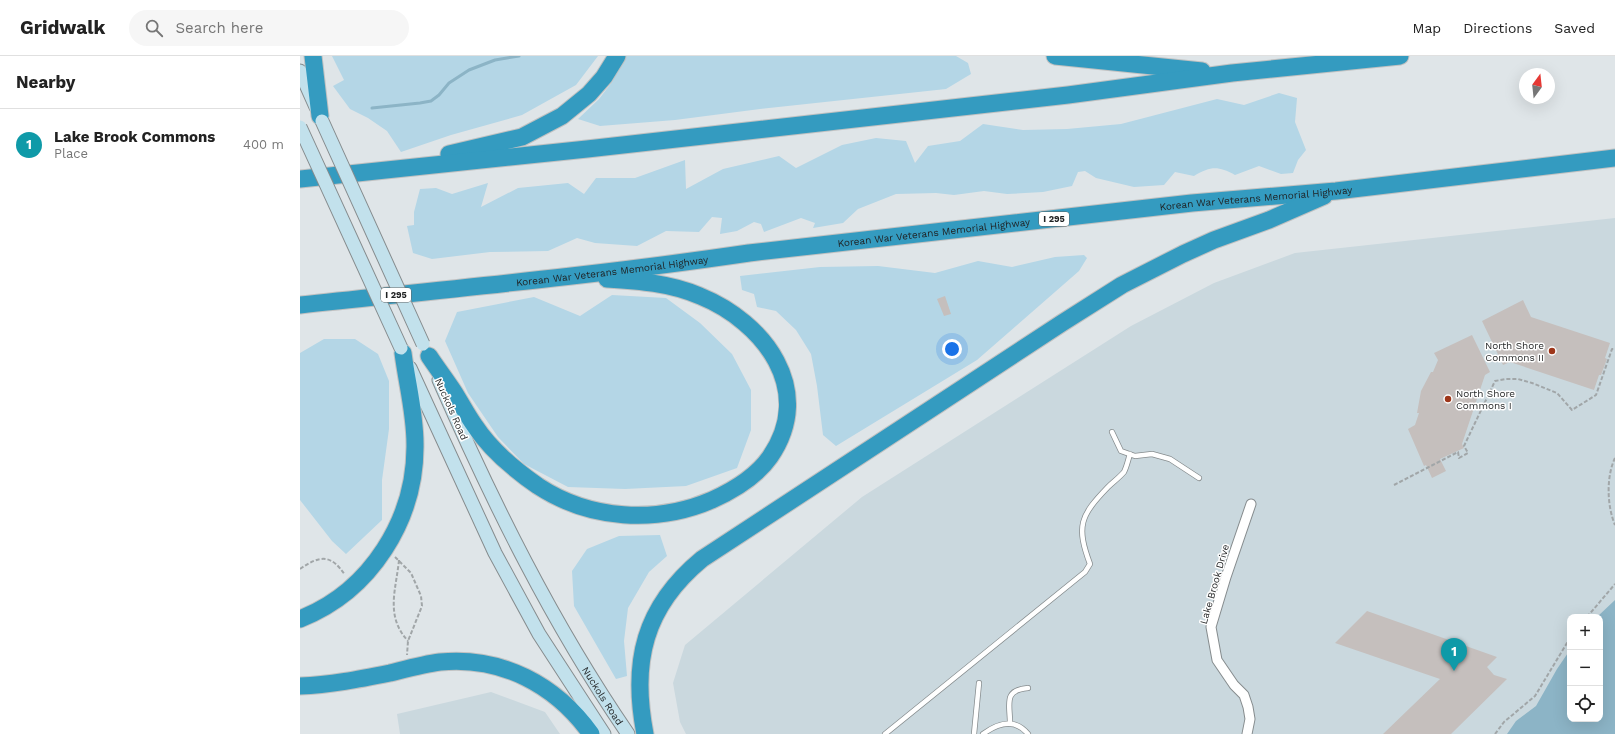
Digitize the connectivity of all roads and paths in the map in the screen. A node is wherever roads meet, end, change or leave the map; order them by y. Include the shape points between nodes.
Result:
1 (313, 56) edge
2 (617, 56) edge
3 (1055, 56) edge
4 (1400, 56) edge
5 (300, 71) edge
6 (1232, 73) junction
7 (321, 119) junction
8 (300, 127) edge
9 (1615, 158) edge
10 (374, 171) junction
11 (300, 179) edge
12 (1336, 191) junction
13 (493, 284) junction
14 (300, 305) edge
15 (426, 350) junction
16 (1615, 350) edge
17 (402, 351) junction
18 (1112, 432) dead end
19 (1130, 454) junction
20 (1615, 458) edge
21 (1199, 478) dead end
22 (1394, 485) dead end
23 (1251, 504) dead end
24 (1615, 525) edge
25 (385, 549) junction
26 (399, 560) junction
27 (300, 568) edge
28 (1615, 584) edge
29 (352, 586) junction
30 (1590, 614) edge
31 (300, 619) edge
32 (408, 641) junction
33 (1567, 643) edge
34 (408, 669) junction
35 (979, 683) dead end
36 (300, 686) edge
37 (1028, 688) dead end
38 (1010, 724) junction
39 (591, 734) edge
40 (604, 734) edge
41 (628, 734) edge
42 (645, 734) edge
43 (884, 734) edge
44 (974, 734) edge
45 (983, 734) edge
46 (1028, 734) edge
47 (1247, 734) edge
48 (1495, 734) edge

1 - 7 highway
2 - 10 highway via 604,77 580,102 562,116 522,137
3 - 6 highway
4 - 6 highway
5 - 7 main road, Nuckols Road
6 - 10 highway via 1045,98
7 - 15 main road, Nuckols Road, bridge
8 - 17 main road, Nuckols Road, bridge
9 - 12 highway, Korean War Veterans Memorial Highway / I 295
10 - 11 highway
12 - 13 highway, Korean War Veterans Memorial Highway / I 295 via 1192,203
12 - 42 highway via 1214,240 1122,285 702,559 682,578 657,611 643,648 639,697
13 - 14 highway, Korean War Veterans Memorial Highway / I 295
13 - 15 highway via 604,279 648,282 700,296 725,308 762,339 777,360 783,376 786,414 779,441 771,456 747,480 722,496 700,505 638,516 590,510 570,503 537,485 494,449 475,427
15 - 41 main road, Nuckols Road via 482,473 538,586
16 - 22 path via 1612,349 1596,395 1572,410 1557,393 1532,383 1518,379 1495,381 1464,446 1468,453 1459,458 1458,452
17 - 25 highway via 413,412 413,474 405,509
17 - 40 main road, Nuckols Road via 495,553 539,634
18 - 19 lane via 1121,451
19 - 21 lane via 1152,454 1170,459
19 - 43 lane via 1123,473 1108,486 1084,516 1082,535 1090,564 1085,572
20 - 24 path via 1610,475 1611,514
23 - 47 street, Lake Brook Drive via 1211,627 1217,660 1244,695 1250,719
25 - 26 path
25 - 29 highway via 363,577
26 - 32 path via 393,608 400,633
26 - 32 path via 411,573 421,596 422,606
27 - 29 path via 320,558 335,562
28 - 30 path
29 - 31 highway via 326,606
32 - 34 path
33 - 48 path via 1535,696 1504,722
34 - 36 highway via 357,680
34 - 39 highway via 439,662 466,661 489,664 510,671 532,680 554,694 568,706
35 - 44 lane
37 - 38 lane via 1017,688 1012,692 1009,699
38 - 45 lane via 992,728
38 - 46 lane via 1022,727

